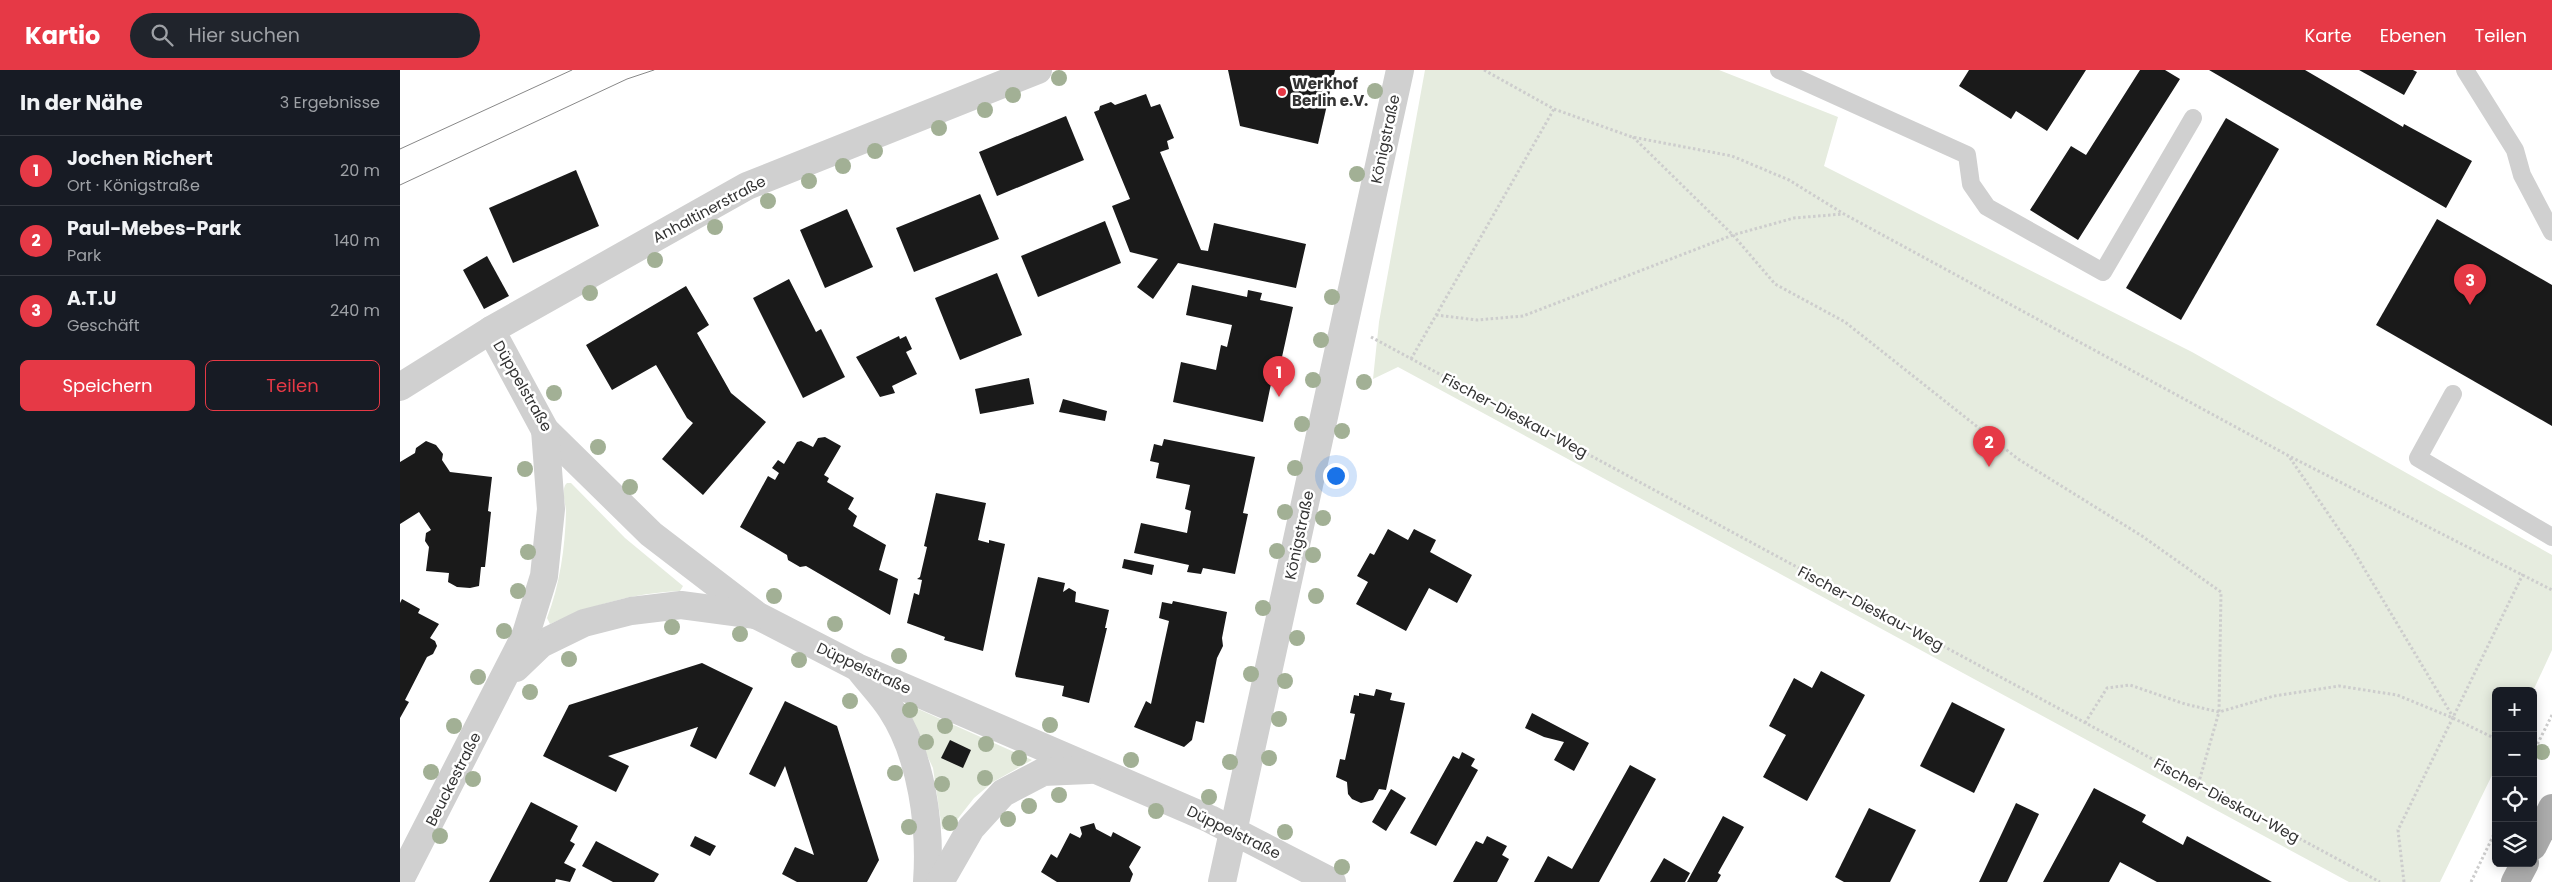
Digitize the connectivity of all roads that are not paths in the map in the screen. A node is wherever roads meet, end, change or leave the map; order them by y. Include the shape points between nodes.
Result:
1 (1038, 70) edge
2 (1400, 70) edge
3 (1780, 70) edge
4 (2465, 70) edge
5 (2193, 118) dead end
6 (2552, 232) edge
7 (491, 330) junction
8 (400, 387) edge
9 (2453, 394) dead end
10 (545, 430) junction
11 (2552, 537) edge
12 (758, 616) junction
13 (857, 667) junction
14 (505, 677) junction
15 (1096, 770) junction
16 (2552, 808) edge
17 (1234, 831) junction
18 (2537, 838) edge
19 (2523, 867) edge
20 (400, 880) edge
21 (927, 882) edge
22 (940, 882) edge
23 (1222, 882) edge
24 (1332, 882) edge
25 (2515, 882) edge

1 - 7 street, Anhaltinerstraße via 748,186
2 - 17 street, Königstraße
3 - 5 lane via 1967,155 1971,184 1987,207 2103,272
4 - 6 lane via 2515,150 2522,175
7 - 8 street, Anhaltinerstraße
7 - 10 street, Düppelstraße
9 - 11 lane via 2418,458
10 - 12 street, Düppelstraße via 651,534
10 - 14 street, Beuckestraße via 551,509 544,576 526,634
12 - 13 street, Düppelstraße
12 - 14 street, Beuckestraße via 681,605 584,623 541,644
13 - 15 street, Düppelstraße
13 - 21 street via 892,710 914,759 924,806 929,859
14 - 20 street, Beuckestraße
15 - 17 street, Düppelstraße
15 - 22 street via 1043,772 1003,793 971,828
16 - 18 main road
17 - 23 street, Königstraße
17 - 24 street, Düppelstraße
19 - 25 main road

